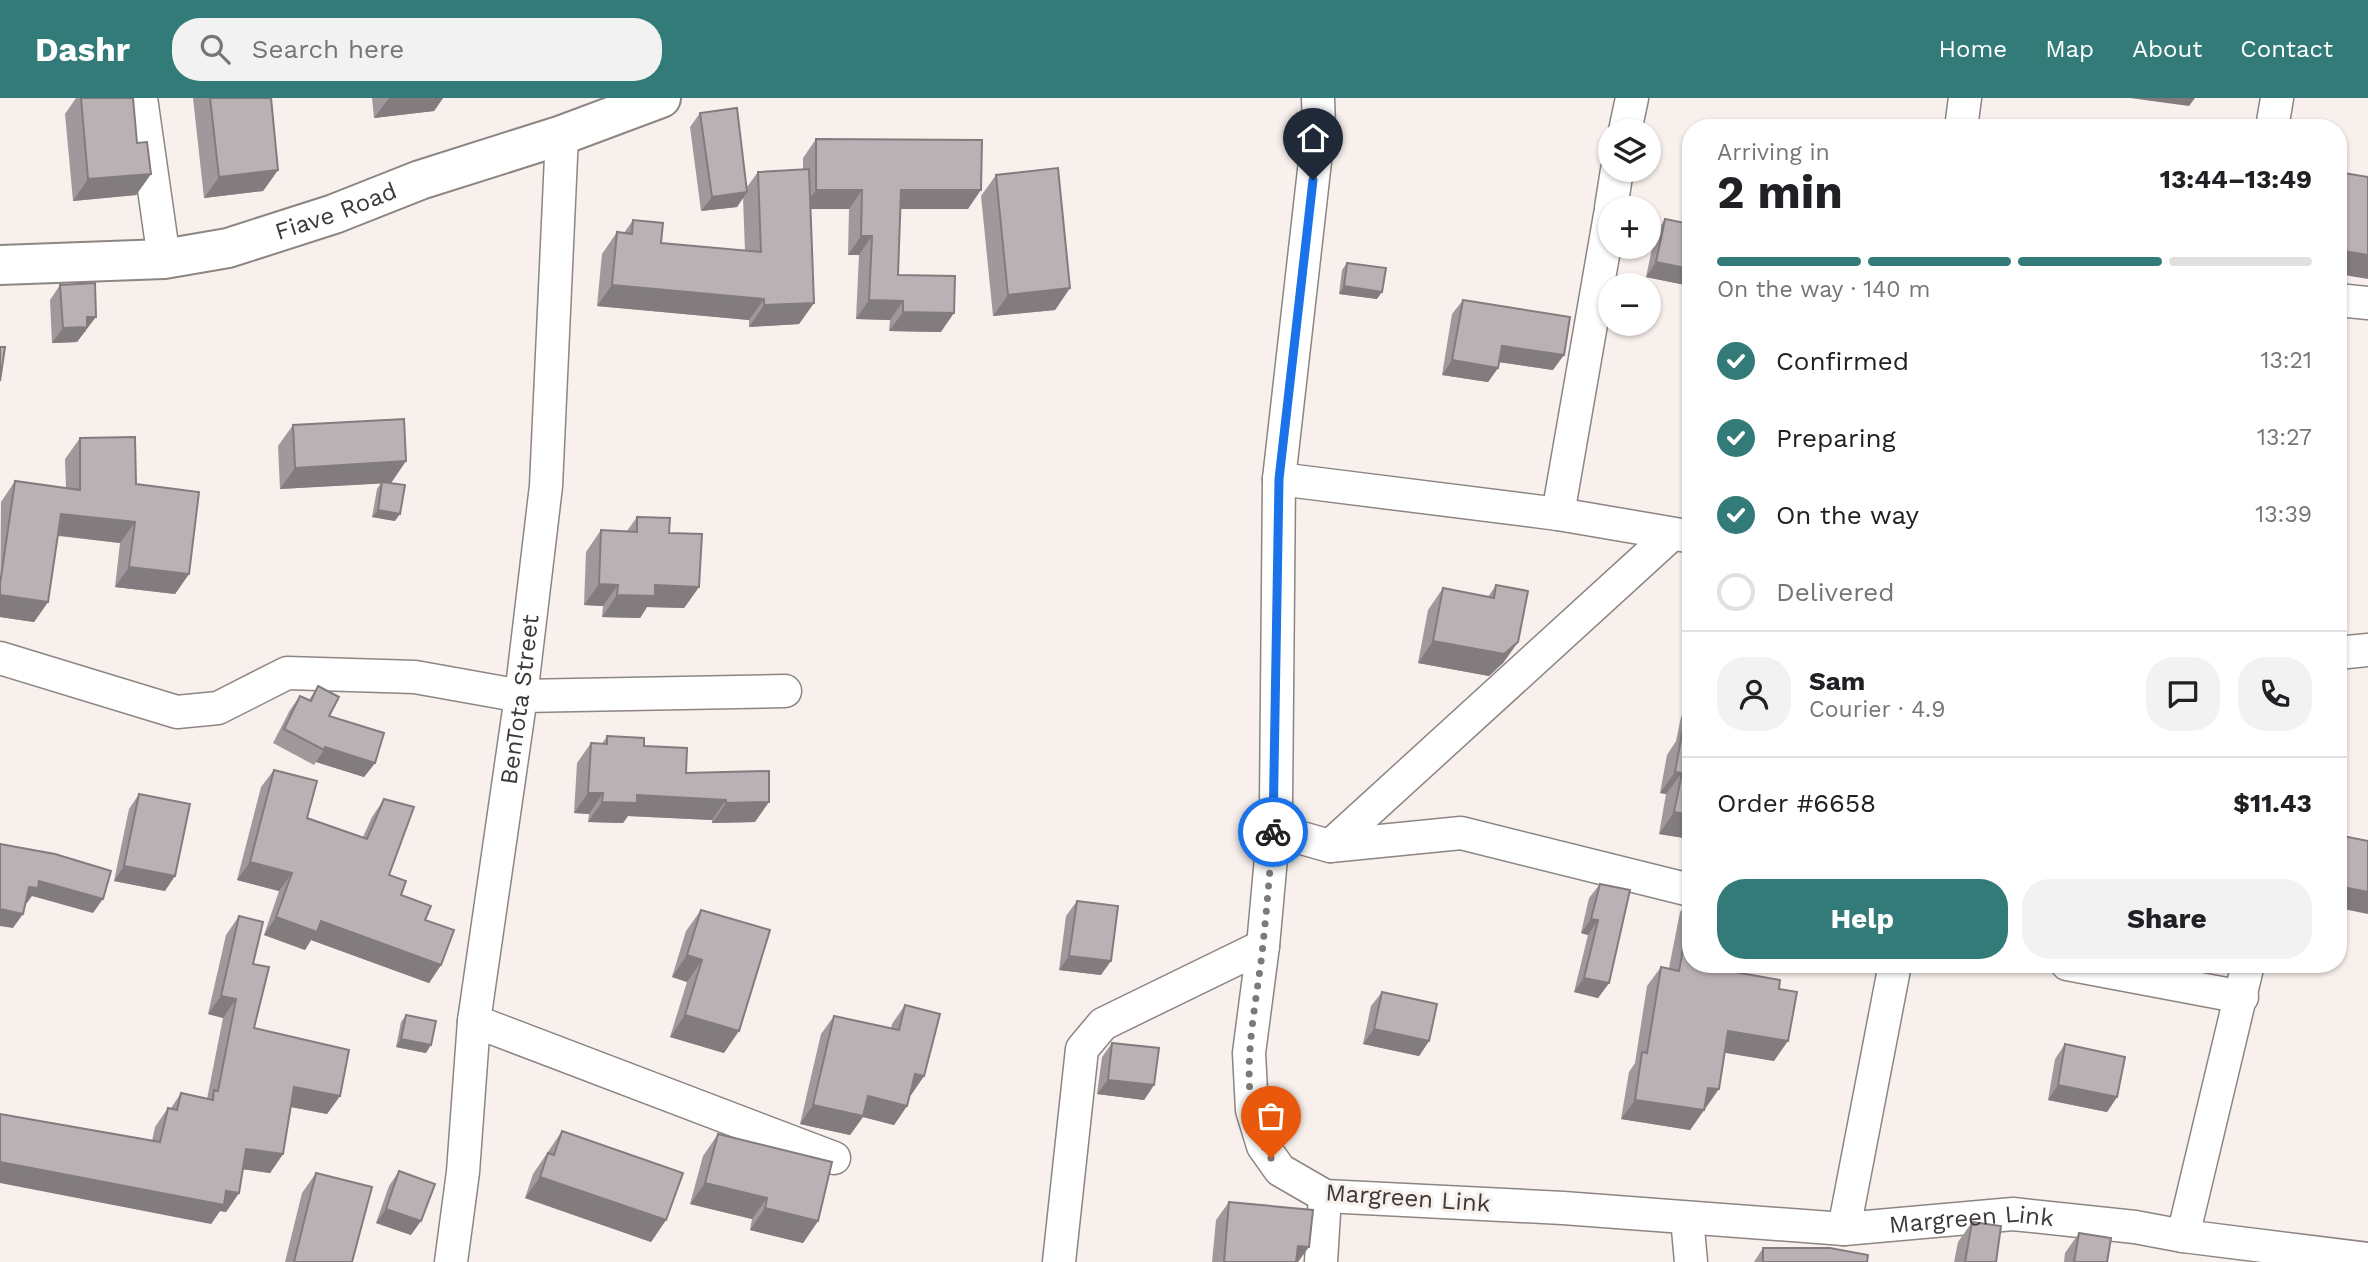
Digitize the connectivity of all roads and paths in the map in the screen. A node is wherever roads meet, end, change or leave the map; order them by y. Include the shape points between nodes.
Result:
1 (141, 98) edge
2 (661, 98) edge
3 (1318, 98) edge
4 (1632, 98) edge
5 (1965, 98) edge
6 (2277, 98) edge
7 (1628, 119) edge
8 (1962, 119) edge
9 (2274, 119) edge
10 (562, 135) junction
11 (164, 259) junction
12 (1602, 259) edge
13 (0, 265) edge
14 (2347, 301) edge
15 (2368, 303) edge
16 (1279, 479) junction
17 (1558, 514) junction
18 (1681, 535) edge
19 (2368, 650) edge
20 (2347, 652) edge
21 (0, 658) edge
22 (785, 691) dead end
23 (521, 696) junction
24 (1273, 830) junction
25 (1330, 846) junction
26 (1682, 888) edge
27 (1263, 946) junction
28 (1893, 973) edge
29 (2115, 973) edge
30 (2246, 973) edge
31 (2242, 997) junction
32 (474, 1021) junction
33 (834, 1158) dead end
34 (1325, 1196) junction
35 (1687, 1218) junction
36 (1844, 1230) junction
37 (2183, 1236) junction
38 (2368, 1259) edge
39 (451, 1262) edge
40 (1059, 1262) edge
41 (1321, 1262) edge
42 (1691, 1262) edge

1 - 11 street
2 - 10 street, Fiave Road
3 - 16 street, Margreen Link via 1319,126
4 - 7 street
5 - 8 street
6 - 9 street
10 - 11 street, Fiave Road via 228,248
10 - 23 street, BenTota Street via 546,486
11 - 13 street, Fiave Road
12 - 17 street
14 - 15 street
16 - 17 street
16 - 24 street, Margreen Link
17 - 18 street
18 - 25 street
19 - 20 street
21 - 23 street via 177,712 218,708 288,673 415,677
22 - 23 street
23 - 32 street, BenTota Street
24 - 25 street
24 - 27 street, Margreen Link
25 - 26 street via 1461,834
27 - 34 street, Margreen Link via 1249,1053 1252,1110 1263,1146 1280,1170
27 - 40 street via 1103,1024 1082,1049
28 - 36 street
29 - 31 street
30 - 31 street
31 - 37 street
32 - 33 street
32 - 39 street, BenTota Street
34 - 35 street, Margreen Link
34 - 41 street
35 - 36 street, Margreen Link
35 - 42 street
36 - 37 street, Margreen Link via 2013,1214
37 - 38 street, Margreen Link

